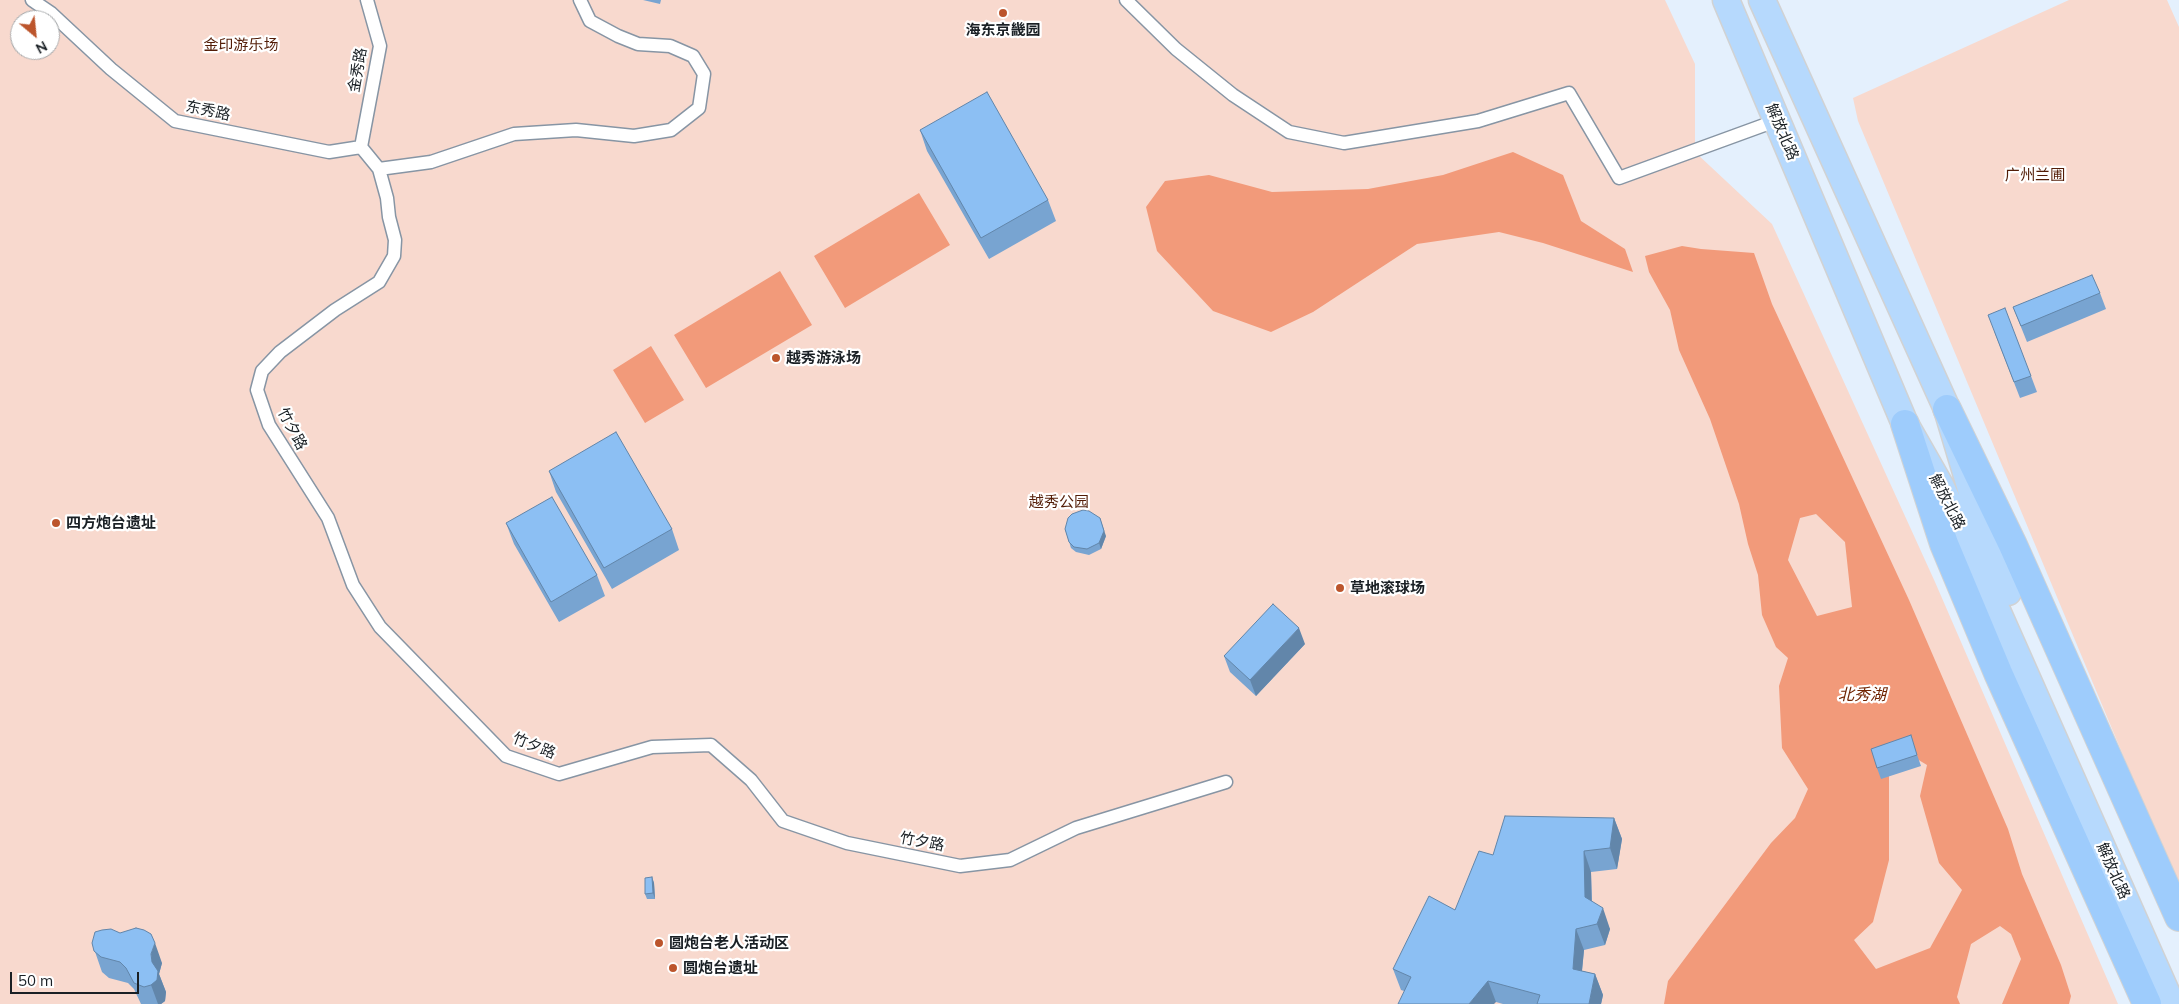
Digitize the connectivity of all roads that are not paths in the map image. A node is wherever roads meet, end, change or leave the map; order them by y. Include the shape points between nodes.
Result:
1 (32, 0) edge
2 (367, 0) edge
3 (580, 0) edge
4 (1126, 0) edge
5 (1726, 0) edge
6 (1762, 0) edge
7 (1778, 120) junction
8 (361, 147) junction
9 (379, 169) junction
10 (1947, 410) junction
11 (1905, 424) joint
12 (1226, 782) dead end
13 (2179, 917) edge
14 (2166, 995) edge

1 - 8 street, 东秀路 via 174,121 329,152
2 - 8 street, 金秀路 via 380,46
3 - 9 street via 590,21 618,36 638,44 670,46 693,56 704,74 698,108 671,130 634,136 576,130 514,134 431,162
4 - 7 street via 1197,66 1233,95 1289,132 1344,143 1478,121 1569,93 1619,178
5 - 7 main road, 解放北路
6 - 10 main road, 解放北路
7 - 11 main road, 解放北路
8 - 9 street
9 - 12 street, 竹夕路 via 395,240 394,256 379,282 335,310 280,352 262,371 256,390 269,425 328,518 353,585 380,627 506,756 560,774 652,747 710,745 751,780 782,820 847,843 960,866 1010,860 1076,828
10 - 13 highway via 2013,544
10 - 14 main road, 解放北路 via 1983,529
11 - 14 highway via 1929,504 1998,673

